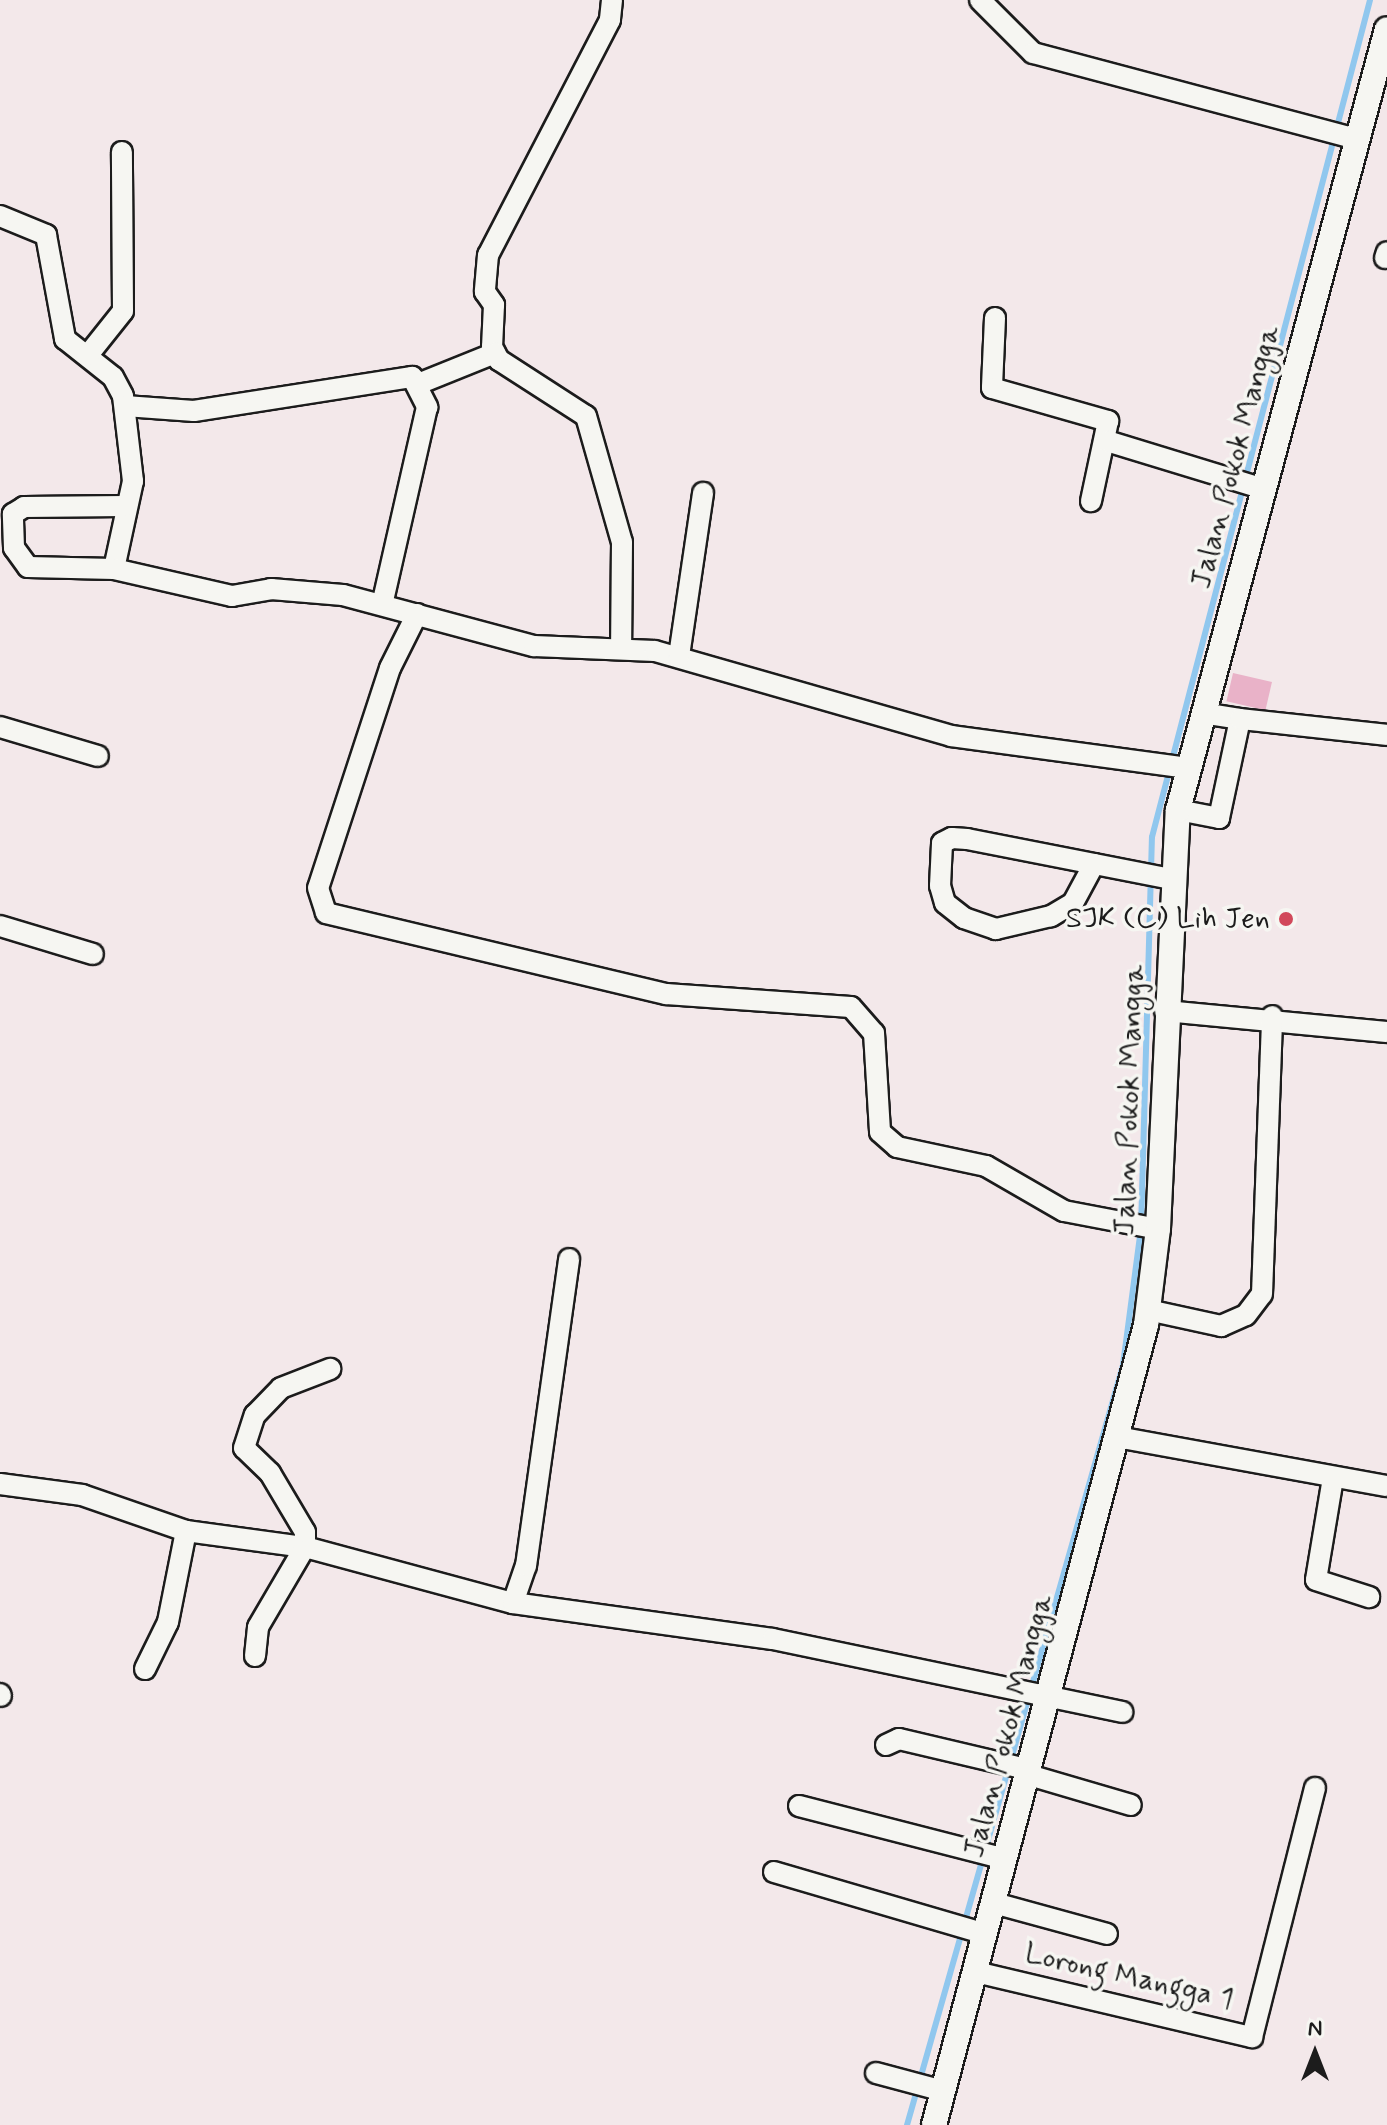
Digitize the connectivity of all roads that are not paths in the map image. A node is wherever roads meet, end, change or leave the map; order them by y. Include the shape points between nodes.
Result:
1 (612, 0) edge
2 (980, 0) edge
3 (1387, 29) edge
4 (1380, 88) edge
5 (1343, 135) junction
6 (122, 152) dead end
7 (0, 216) edge
8 (995, 318) dead end
9 (495, 353) junction
10 (88, 355) junction
11 (418, 384) junction
12 (125, 406) junction
13 (1107, 441) junction
14 (1261, 488) junction
15 (703, 493) dead end
16 (1091, 501) dead end
17 (125, 506) junction
18 (114, 569) junction
19 (382, 605) junction
20 (417, 614) junction
21 (621, 648) junction
22 (679, 656) junction
23 (1202, 713) junction
24 (1240, 719) junction
25 (0, 727) edge
26 (1387, 735) edge
27 (98, 756) dead end
28 (1175, 766) junction
29 (1178, 810) junction
30 (1094, 864) junction
31 (1157, 877) junction
32 (0, 926) edge
33 (93, 954) dead end
34 (1165, 1011) junction
35 (1272, 1016) junction
36 (1387, 1032) edge
37 (1153, 1228) junction
38 (569, 1259) dead end
39 (1148, 1310) junction
40 (330, 1369) dead end
41 (1122, 1438) junction
42 (1333, 1478) junction
43 (0, 1484) edge
44 (1387, 1486) edge
45 (186, 1531) junction
46 (305, 1547) junction
47 (1369, 1597) dead end
48 (513, 1603) junction
49 (255, 1656) dead end
50 (145, 1669) dead end
51 (1037, 1691) junction
52 (1122, 1712) dead end
53 (886, 1745) dead end
54 (1019, 1769) junction
55 (1315, 1788) dead end
56 (1131, 1805) dead end
57 (799, 1806) dead end
58 (991, 1855) junction
59 (774, 1872) dead end
60 (994, 1903) junction
61 (971, 1930) junction
62 (1107, 1934) dead end
63 (976, 1972) junction
64 (876, 2073) dead end
65 (943, 2091) junction
66 (934, 2125) edge

1 - 9 street via 610,20 488,255 485,292 494,305
2 - 5 street via 1033,53
3 - 4 main road, Jalan Pokok Mangga
4 - 5 main road, Jalan Pokok Mangga
5 - 14 main road, Jalan Pokok Mangga
6 - 10 street via 123,311
7 - 10 street via 46,235 57,322 65,339
8 - 13 street via 992,388 1108,421
9 - 11 street
9 - 21 street via 521,378 586,416 622,542
10 - 12 street via 113,377
11 - 12 street via 391,375 194,411
11 - 19 street via 427,407
12 - 17 street via 133,481
13 - 14 street
13 - 16 street
14 - 23 main road, Jalan Pokok Mangga
15 - 22 street
17 - 18 street
17 - 18 street via 24,507 13,514 14,548 28,567
18 - 19 street via 232,596 271,589
19 - 20 street
20 - 21 street via 534,646
20 - 37 street via 390,668 318,888 326,913 666,994 851,1007 874,1033 880,1132 897,1147 986,1166 1064,1211
21 - 22 street
22 - 28 street via 951,736
23 - 24 street
23 - 28 main road, Jalan Pokok Mangga
24 - 26 street
24 - 29 street via 1219,818
25 - 27 street
28 - 29 main road, Jalan Pokok Mangga
29 - 31 main road, Jalan Pokok Mangga
30 - 30 street via 952,838 942,843 940,886 945,903 964,918 996,929 1051,916 1073,903
30 - 31 street
31 - 34 main road, Jalan Pokok Mangga
32 - 33 street
34 - 35 street
34 - 37 main road, Jalan Pokok Mangga
35 - 36 street
35 - 39 street via 1262,1294 1246,1315 1221,1326
37 - 39 main road, Jalan Pokok Mangga
38 - 48 street via 526,1566
39 - 41 main road, Jalan Pokok Mangga
40 - 46 street via 281,1388 255,1415 244,1448 270,1473 305,1532
41 - 42 street
41 - 51 main road, Jalan Pokok Mangga
42 - 44 street
42 - 47 street via 1316,1580
43 - 45 street via 82,1495
45 - 46 street
45 - 50 street via 168,1622
46 - 48 street
46 - 49 street via 269,1601
48 - 51 street via 773,1639
51 - 52 street
51 - 54 main road, Jalan Pokok Mangga
53 - 54 street via 899,1739
54 - 56 street
54 - 58 main road, Jalan Pokok Mangga
55 - 63 street, Lorong Mangga 1 via 1252,2037
57 - 58 street
58 - 60 main road, Jalan Pokok Mangga
59 - 61 street
60 - 61 main road, Jalan Pokok Mangga
60 - 62 street
61 - 63 main road, Jalan Pokok Mangga
63 - 65 main road, Jalan Pokok Mangga
64 - 65 street
65 - 66 main road, Jalan Pokok Mangga

